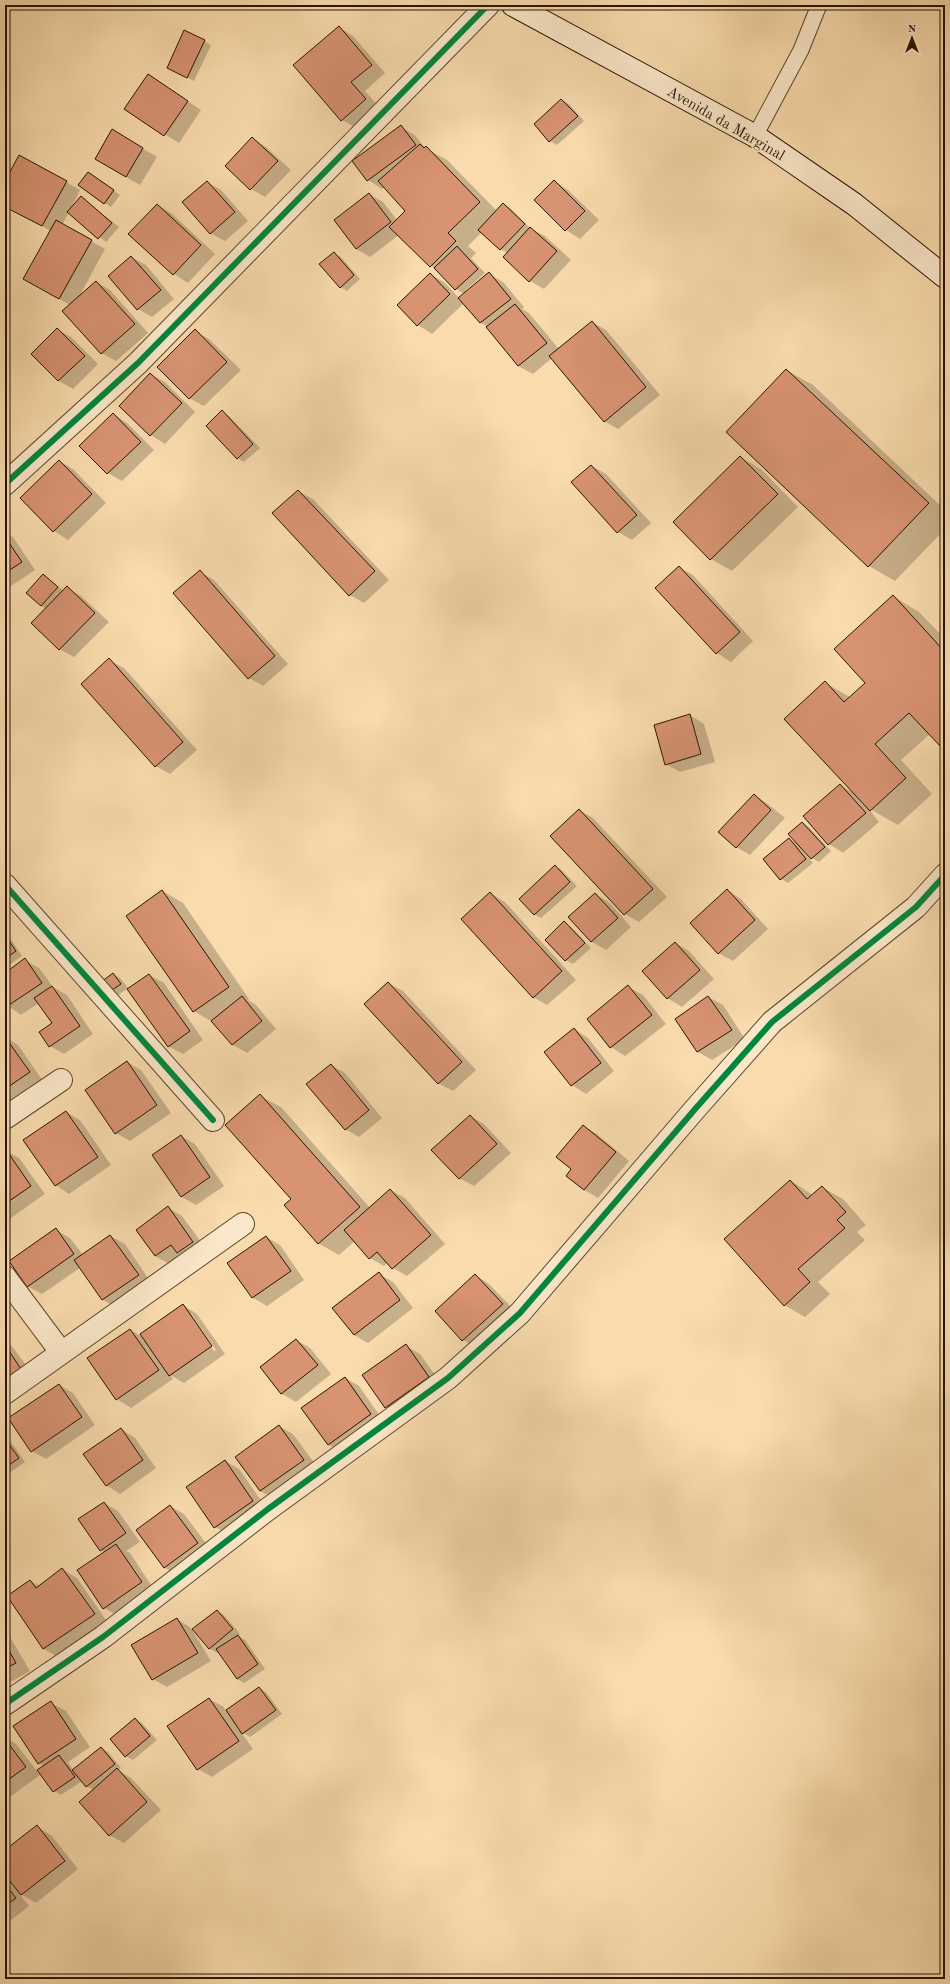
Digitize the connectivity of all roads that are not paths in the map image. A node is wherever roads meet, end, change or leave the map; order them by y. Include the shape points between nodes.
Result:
1 (488, 5) edge
2 (513, 5) edge
3 (819, 5) edge
4 (755, 136) junction
5 (945, 277) edge
6 (5, 484) edge
7 (945, 875) edge
8 (5, 885) edge
9 (61, 1080) dead end
10 (5, 1118) edge
11 (213, 1120) dead end
12 (244, 1224) dead end
13 (5, 1277) edge
14 (61, 1352) junction
15 (5, 1393) edge
16 (5, 1704) edge

1 - 6 street via 138,363
2 - 4 street, Avenida da Marginal
3 - 4 lane via 801,50
4 - 5 street, Avenida da Marginal via 854,204
7 - 16 street via 916,907 772,1022 520,1313 448,1378 268,1509 103,1638
8 - 11 street
9 - 10 street
12 - 14 street
13 - 14 street
14 - 15 street

